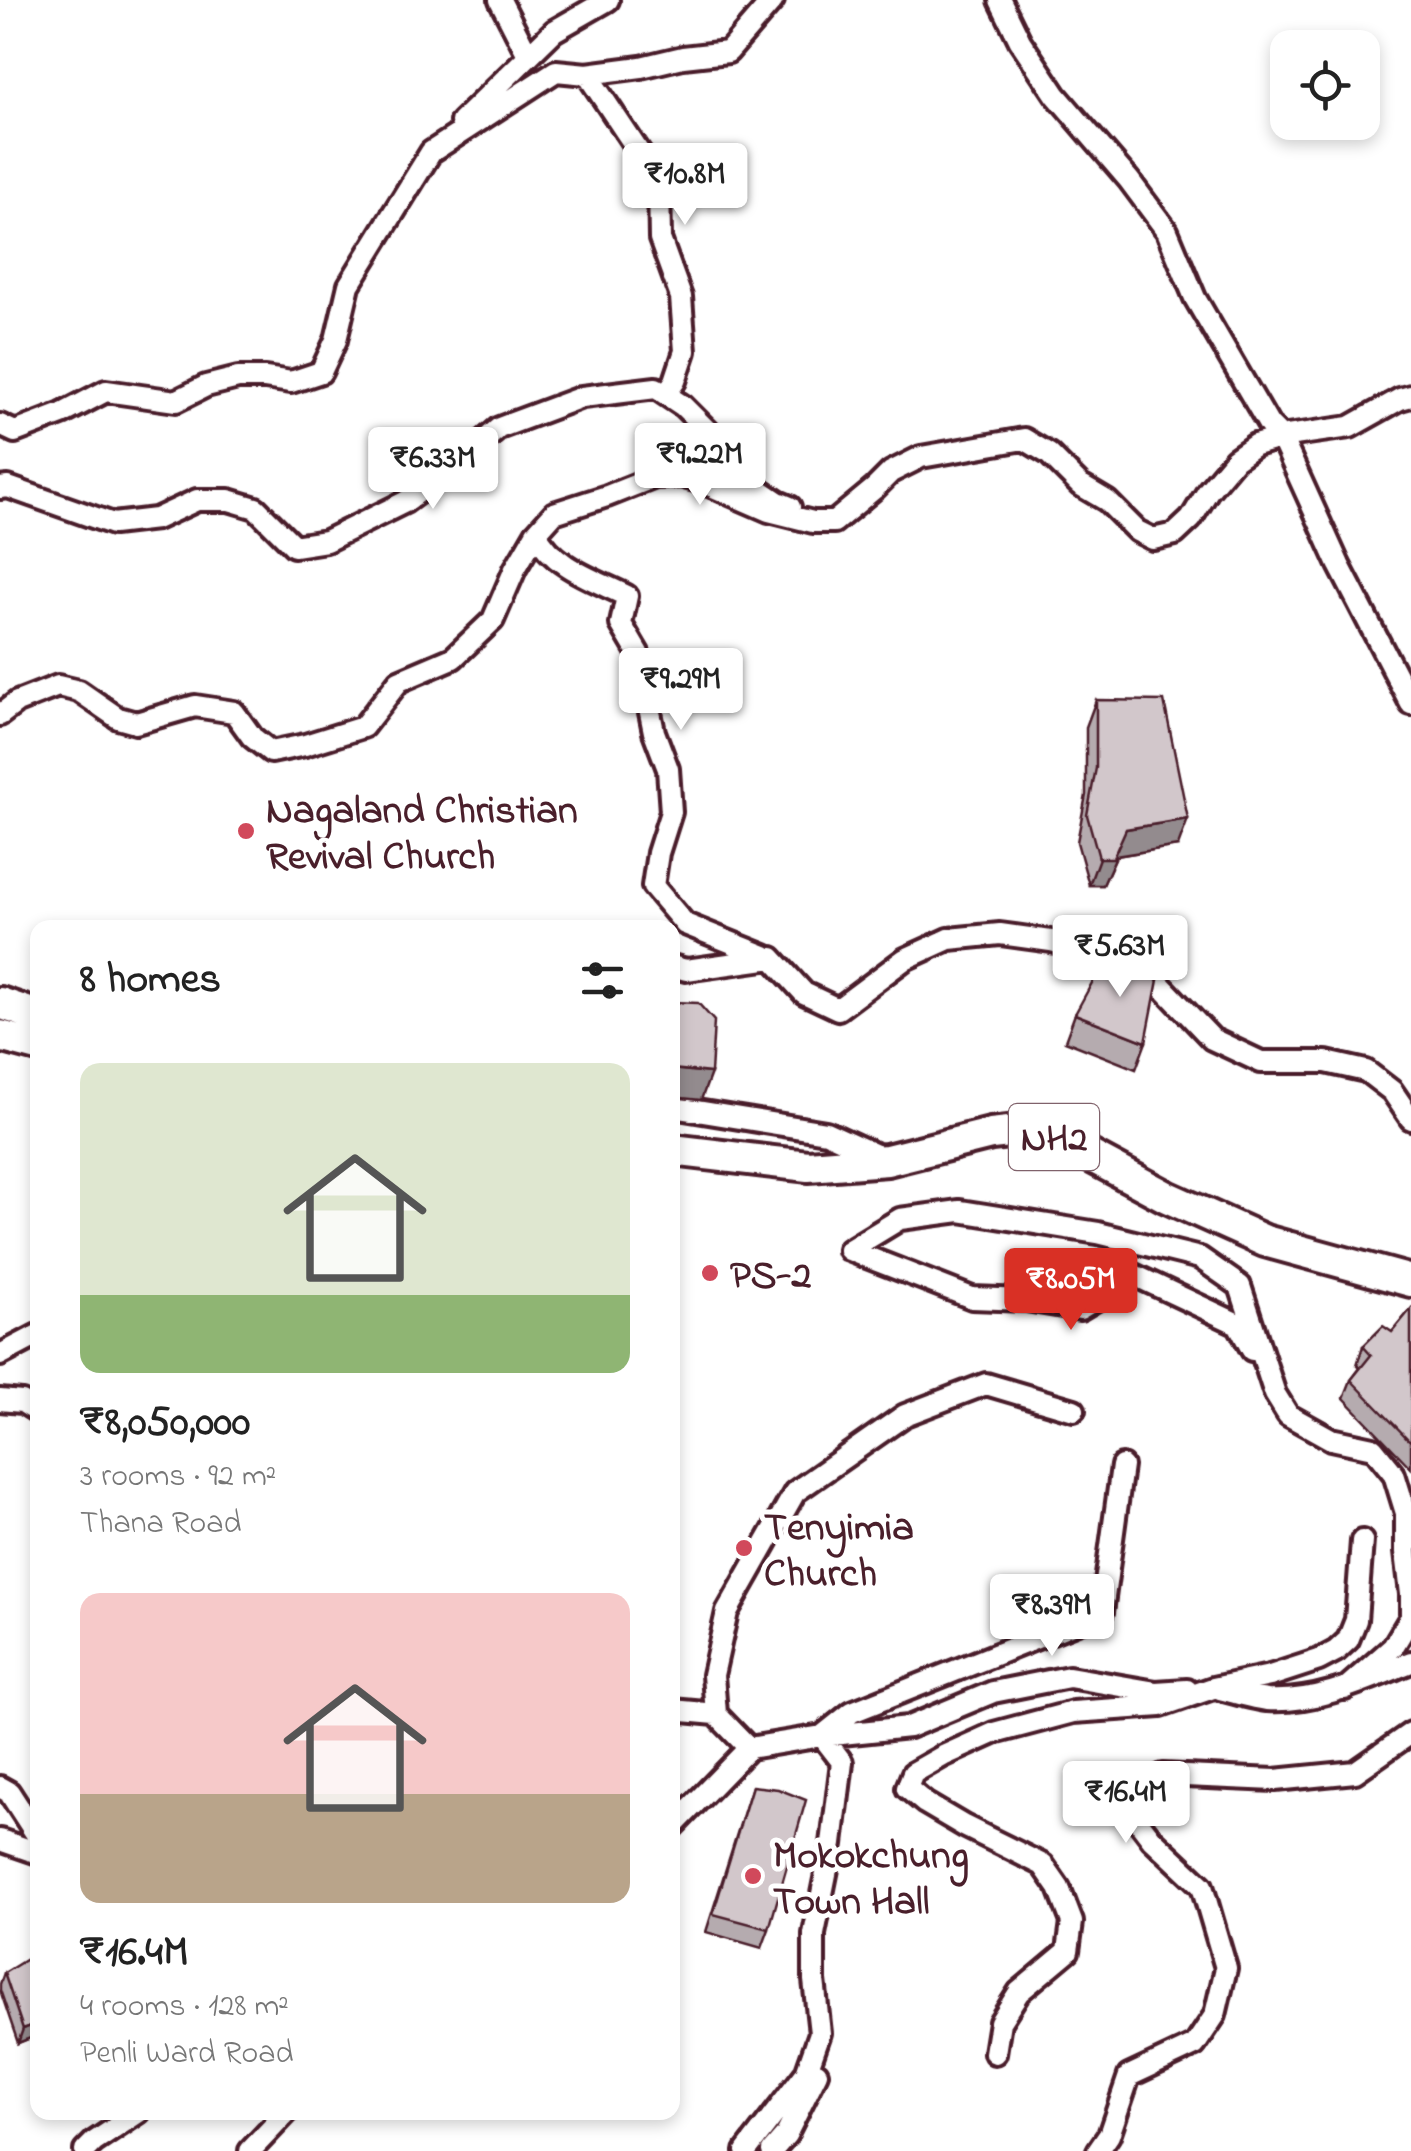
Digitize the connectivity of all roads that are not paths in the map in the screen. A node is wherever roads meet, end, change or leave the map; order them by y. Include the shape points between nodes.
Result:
1 (500, 0) edge
2 (608, 0) edge
3 (773, 0) edge
4 (1000, 0) edge
5 (528, 56) junction
6 (587, 74) junction
7 (431, 152) junction
8 (666, 394) junction
9 (1411, 396) edge
10 (0, 425) edge
11 (1281, 437) junction
12 (0, 488) edge
13 (834, 522) junction
14 (536, 533) junction
15 (1411, 704) edge
16 (0, 715) edge
17 (772, 958) junction
18 (680, 968) edge
19 (1, 1004) edge
20 (30, 1010) edge
21 (0, 1036) edge
22 (30, 1044) edge
23 (680, 1107) edge
24 (1411, 1118) edge
25 (680, 1151) edge
26 (886, 1160) junction
27 (1411, 1282) edge
28 (30, 1339) edge
29 (0, 1355) edge
30 (1275, 1394) junction
31 (0, 1400) edge
32 (30, 1407) edge
33 (1074, 1410) dead end
34 (1122, 1466) dead end
35 (1362, 1541) dead end
36 (1411, 1662) edge
37 (1213, 1688) junction
38 (1345, 1688) junction
39 (680, 1711) edge
40 (716, 1714) junction
41 (1411, 1733) edge
42 (822, 1736) junction
43 (749, 1748) junction
44 (0, 1787) edge
45 (680, 1819) edge
46 (30, 1825) edge
47 (0, 1840) edge
48 (30, 1850) edge
49 (820, 2034) junction
50 (995, 2052) dead end
51 (126, 2120) edge
52 (279, 2120) edge
53 (85, 2151) edge
54 (250, 2151) edge
55 (746, 2151) edge
56 (772, 2151) edge
57 (1098, 2151) edge

1 - 5 street
2 - 5 street via 554,31
3 - 6 street via 728,52
4 - 11 street via 1056,95 1167,231 1196,298
5 - 7 street
6 - 7 street via 556,71
6 - 8 street via 660,182 660,239 681,297 685,351
7 - 10 street via 349,285 336,340 320,372 291,382 238,378 176,401 106,391 15,432
8 - 12 street via 656,388 582,397 499,428 405,502 326,541 294,546 256,508 229,500 197,500 156,519 113,524
8 - 13 street via 708,432 739,476 778,502
9 - 11 street via 1350,427
11 - 13 street via 1235,460 1192,519 1175,534 1153,539 1024,438 921,457 890,472
11 - 15 street
13 - 14 street via 770,512 681,476 655,477 554,513
14 - 16 street via 493,620 454,658 399,682 362,727 271,752 234,712 196,706 136,722 58,686
14 - 17 street via 544,549 568,567 627,596 621,624 638,654 668,769 672,812 653,886 685,924
17 - 18 street
17 - 24 street via 804,994 838,1008 905,958 949,939 1000,934 1120,958 1153,977 1212,1039 1262,1062 1326,1062 1366,1072 1392,1091
19 - 20 highway
21 - 22 highway
23 - 26 street via 826,1132
25 - 26 highway, NH2 via 808,1166
26 - 27 highway, NH2 via 1028,1130 1057,1138 1265,1242
28 - 29 street
30 - 30 street via 1240,1286 1200,1258 960,1211 900,1219 849,1250 972,1298 1080,1309 1105,1294 1115,1272 1134,1275 1238,1324
30 - 38 street via 1288,1415 1330,1438 1373,1448 1394,1474 1406,1514 1411,1618 1393,1647
31 - 32 street
33 - 40 street via 986,1384 906,1415 795,1492 727,1612 713,1674
34 - 42 street via 1102,1612 852,1712
35 - 37 street via 1356,1620 1348,1640 1319,1660
36 - 38 street
37 - 38 street via 1266,1700
37 - 42 street via 1156,1692 1069,1677 993,1692 910,1727
37 - 50 street via 1161,1706 1074,1712 994,1733 913,1773 907,1788 924,1803 1043,1865 1072,1922 1068,1951 1020,1992 1000,2022
39 - 40 street
40 - 43 street
41 - 57 street via 1356,1772 1275,1780 1164,1775 1144,1785 1140,1822 1202,1886 1226,1968 1214,2015 1195,2045 1128,2076
42 - 43 street
42 - 49 street via 842,1762 814,1934
43 - 45 street
44 - 46 street
47 - 48 street
49 - 55 street via 806,2073
49 - 56 street via 824,2060
51 - 53 street
52 - 54 street

